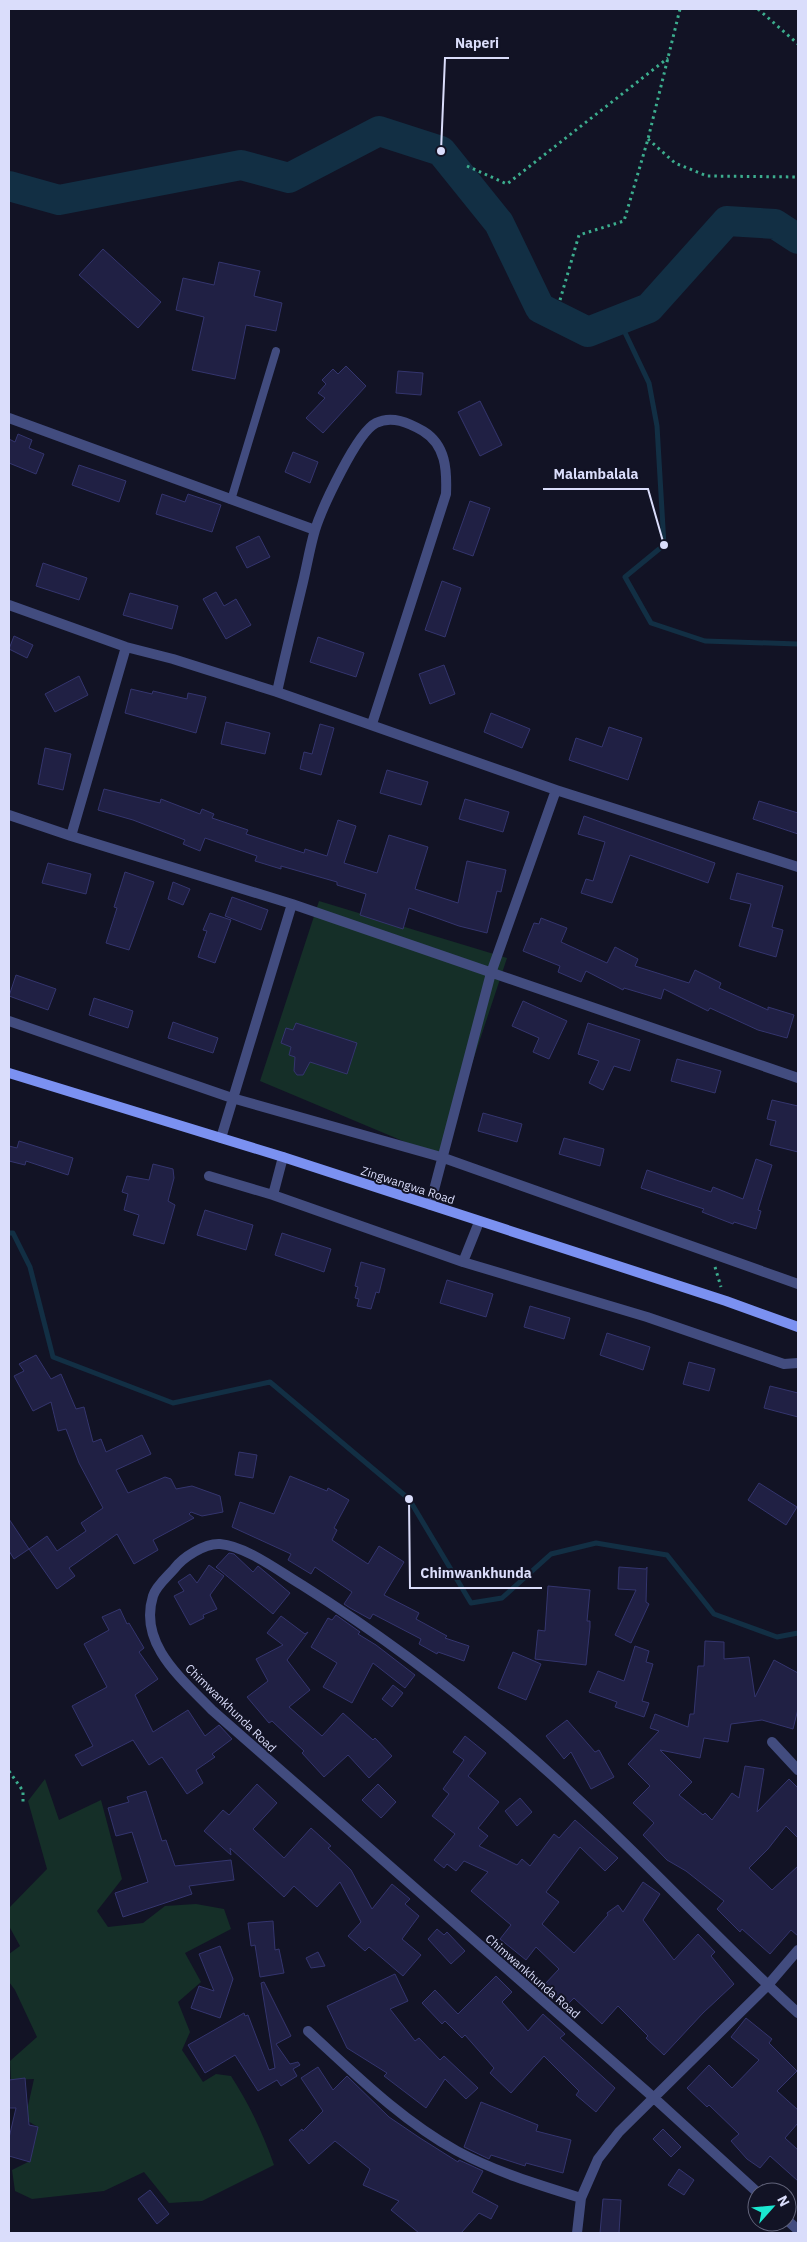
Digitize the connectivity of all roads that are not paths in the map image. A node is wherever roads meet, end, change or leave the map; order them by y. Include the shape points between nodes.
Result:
1 (276, 351) dead end
2 (9, 418) edge
3 (230, 500) junction
4 (315, 530) junction
5 (9, 605) edge
6 (126, 647) junction
7 (277, 692) junction
8 (372, 724) junction
9 (556, 790) junction
10 (9, 815) edge
11 (71, 836) junction
12 (798, 867) edge
13 (292, 904) junction
14 (491, 973) junction
15 (9, 1021) edge
16 (9, 1073) edge
17 (798, 1078) edge
18 (232, 1098) junction
19 (221, 1138) junction
20 (283, 1157) junction
21 (441, 1157) junction
22 (209, 1176) dead end
23 (273, 1195) junction
24 (430, 1205) junction
25 (479, 1222) junction
26 (463, 1262) junction
27 (798, 1284) edge
28 (798, 1327) edge
29 (798, 1363) edge
30 (772, 1742) dead end
31 (798, 1770) edge
32 (798, 1950) edge
33 (768, 1985) junction
34 (798, 2012) edge
35 (308, 2031) dead end
36 (653, 2098) junction
37 (747, 2183) edge
38 (581, 2198) junction
39 (577, 2233) edge

1 - 3 lane
2 - 3 street
3 - 4 street
4 - 7 street
4 - 8 street via 354,448 368,429 377,422 390,419 410,423 431,436 441,451 447,471 446,494
5 - 6 street
6 - 7 street
6 - 11 street
7 - 8 street
8 - 9 street
9 - 12 street
9 - 14 street
10 - 11 street
11 - 13 street
13 - 14 street
13 - 18 street
14 - 17 street
14 - 21 street
15 - 18 street
16 - 19 street, Zingwangwa Road
18 - 19 street
18 - 21 street
19 - 20 street, Zingwangwa Road
20 - 23 street
20 - 24 street, Zingwangwa Road
21 - 24 street
21 - 27 street
22 - 23 street
23 - 26 street
24 - 25 street, Zingwangwa Road
25 - 26 street
25 - 28 street, Zingwangwa Road via 726,1300
26 - 29 street via 647,1317 784,1364
30 - 31 street
32 - 33 street
33 - 34 street, Chimwankhunda Road
33 - 36 street
33 - 36 street, Chimwankhunda Road via 579,1799 458,1695 409,1658 303,1586 239,1548 218,1543 198,1550 178,1563 154,1593 148,1620 157,1646 172,1669 252,1747
35 - 38 street via 383,2099 456,2150 505,2174
36 - 37 street, Chimwankhunda Road
36 - 38 street via 598,2159
38 - 39 street

